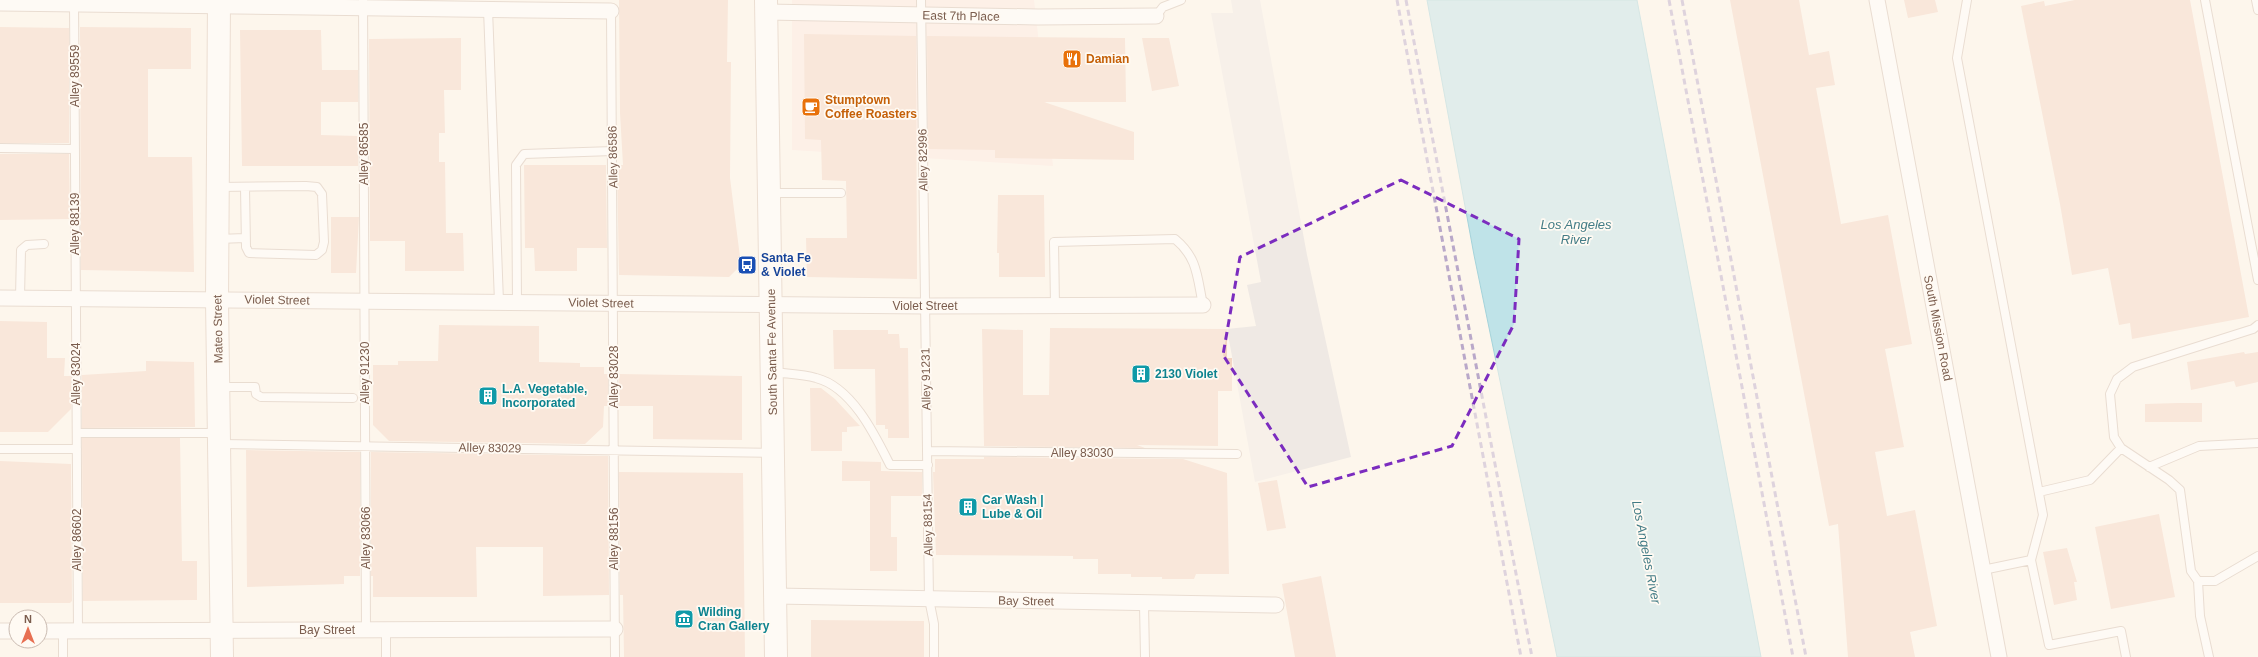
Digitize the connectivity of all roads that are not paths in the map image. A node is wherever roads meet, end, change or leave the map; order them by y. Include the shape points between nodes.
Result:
1 (921, 0) edge
2 (1181, 0) edge
3 (1877, 0) edge
4 (1967, 0) edge
5 (2205, 0) edge
6 (2256, 0) edge
7 (74, 2) edge
8 (0, 3) edge
9 (219, 3) edge
10 (363, 4) edge
11 (767, 6) edge
12 (488, 9) junction
13 (2258, 10) edge
14 (611, 11) joint
15 (921, 15) junction
16 (1156, 16) joint
17 (0, 148) edge
18 (75, 149) junction
19 (613, 151) junction
20 (218, 187) junction
21 (245, 187) junction
22 (769, 193) junction
23 (841, 193) dead end
24 (245, 238) junction
25 (217, 239) junction
26 (44, 244) dead end
27 (2258, 280) edge
28 (0, 298) edge
29 (20, 298) junction
30 (76, 298) junction
31 (217, 300) junction
32 (365, 301) junction
33 (499, 302) junction
34 (517, 302) junction
35 (614, 303) junction
36 (770, 304) junction
37 (1203, 305) joint
38 (925, 306) junction
39 (1055, 306) junction
40 (2258, 325) edge
41 (772, 372) junction
42 (218, 387) junction
43 (353, 398) dead end
44 (77, 433) junction
45 (219, 439) junction
46 (2258, 443) edge
47 (366, 446) junction
48 (2121, 448) junction
49 (0, 449) edge
50 (77, 449) junction
51 (614, 450) junction
52 (927, 452) junction
53 (774, 453) junction
54 (1237, 454) dead end
55 (928, 465) junction
56 (2149, 467) junction
57 (2039, 492) junction
58 (2258, 556) edge
59 (2031, 560) junction
60 (1982, 570) junction
61 (2198, 581) junction
62 (775, 596) junction
63 (929, 599) junction
64 (1144, 604) junction
65 (1276, 606) dead end
66 (614, 629) junction
67 (221, 630) junction
68 (366, 630) junction
69 (386, 630) junction
70 (48, 631) edge
71 (63, 631) junction
72 (78, 631) junction
73 (63, 657) edge
74 (222, 657) edge
75 (386, 657) edge
76 (615, 657) edge
77 (776, 657) edge
78 (934, 657) edge
79 (1145, 657) edge
80 (1999, 657) edge
81 (2126, 657) edge
82 (2209, 657) edge

1 - 15 lane, Alley 82996
2 - 16 lane via 1163,7
3 - 60 street, South Mission Road
4 - 57 lane via 1957,58
5 - 27 lane
6 - 13 lane
7 - 8 street
7 - 9 street
7 - 18 lane, Alley 89559
9 - 10 street
9 - 20 main road, Mateo Street
10 - 12 street
10 - 32 lane, Alley 86585
11 - 15 street, East 7th Place
11 - 22 main road, South Santa Fe Avenue
12 - 14 street
12 - 33 lane
14 - 19 lane, Alley 86586
15 - 16 street, East 7th Place
15 - 38 lane, Alley 82996
17 - 18 lane
18 - 30 lane, Alley 88139
19 - 34 lane via 524,154 516,165
19 - 35 lane, Alley 86586
20 - 21 lane
20 - 25 main road, Mateo Street
21 - 24 lane
21 - 24 lane via 317,187 322,194 324,242 322,250 316,255 254,254 249,253
22 - 23 lane
22 - 36 main road, South Santa Fe Avenue
24 - 25 lane
25 - 31 main road, Mateo Street
26 - 29 lane via 27,245 21,250
28 - 29 street, Violet Street
29 - 30 street, Violet Street
30 - 31 street, Violet Street
30 - 44 lane, Alley 83024
31 - 32 street, Violet Street
31 - 42 main road, Mateo Street
32 - 33 street, Violet Street
32 - 47 lane, Alley 91230
33 - 34 street, Violet Street
34 - 35 street, Violet Street
35 - 36 street, Violet Street
35 - 51 lane, Alley 83028
36 - 38 street, Violet Street
36 - 41 main road, South Santa Fe Avenue
37 - 39 street, Violet Street
37 - 39 lane via 1193,258 1175,239 1054,242
38 - 39 street, Violet Street
38 - 52 lane, Alley 91231
40 - 48 lane via 2253,329 2133,367 2117,379 2110,394 2114,437
41 - 53 main road, South Santa Fe Avenue
41 - 55 lane via 817,378 840,391 858,409 890,465
42 - 43 lane via 255,387 256,394 260,397
42 - 45 main road, Mateo Street
44 - 45 lane, Alley 83029
44 - 50 lane, Alley 83024
45 - 47 lane, Alley 83029
45 - 67 main road, Mateo Street
46 - 56 lane via 2200,446
47 - 51 lane, Alley 83029
47 - 68 lane, Alley 83066
48 - 56 lane
48 - 57 lane via 2090,480
49 - 50 lane
50 - 72 lane, Alley 86602
51 - 53 lane, Alley 83029
51 - 66 lane, Alley 88156
52 - 54 lane, Alley 83030
52 - 55 lane, Alley 88154
53 - 62 main road, South Santa Fe Avenue
55 - 63 lane, Alley 88154
56 - 61 lane via 2180,490 2191,571
57 - 59 lane via 2043,515
58 - 61 lane via 2215,581
59 - 60 lane
59 - 81 lane via 2049,645 2121,631
60 - 80 street, South Mission Road
61 - 82 lane via 2200,616
62 - 63 street, Bay Street
62 - 77 main road, South Santa Fe Avenue
63 - 64 street, Bay Street
63 - 78 lane, Alley 88154 via 934,624
64 - 65 street, Bay Street
64 - 79 lane
66 - 69 street, Bay Street
66 - 76 lane, Alley 88156
67 - 68 street, Bay Street
67 - 72 street, Bay Street
67 - 74 main road, Mateo Street
68 - 69 street, Bay Street
69 - 75 lane
70 - 71 street, Bay Street
71 - 72 street, Bay Street
71 - 73 lane

